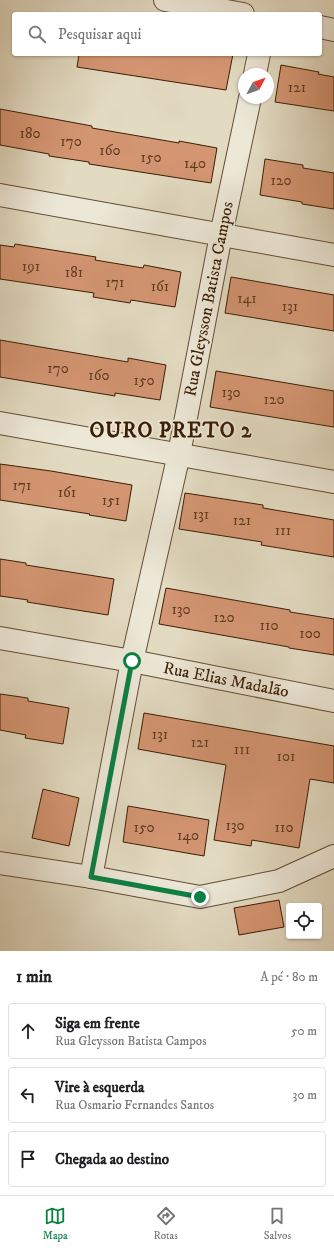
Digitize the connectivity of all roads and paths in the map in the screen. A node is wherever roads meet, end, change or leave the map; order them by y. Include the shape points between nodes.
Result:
1 (165, 0) edge
2 (232, 12) edge
3 (322, 27) edge
4 (334, 30) edge
5 (259, 56) edge
6 (256, 68) edge
7 (249, 104) edge
8 (0, 195) edge
9 (221, 235) junction
10 (334, 255) edge
11 (0, 423) edge
12 (179, 454) junction
13 (334, 482) edge
14 (0, 638) edge
15 (132, 661) junction
16 (334, 701) edge
17 (334, 856) edge
18 (0, 863) edge
19 (91, 877) junction

1 - 2 street
3 - 4 street
5 - 6 street
7 - 9 street, Rua Gleysson Batista Campos
8 - 9 street
9 - 10 street
9 - 12 street, Rua Gleysson Batista Campos
11 - 12 street
12 - 13 street
12 - 15 street, Rua Gleysson Batista Campos
14 - 15 street, Rua Elias Madalão
15 - 16 street, Rua Elias Madalão
15 - 19 street, Rua Gleysson Batista Campos
17 - 19 street via 279,880 200,897
18 - 19 street

